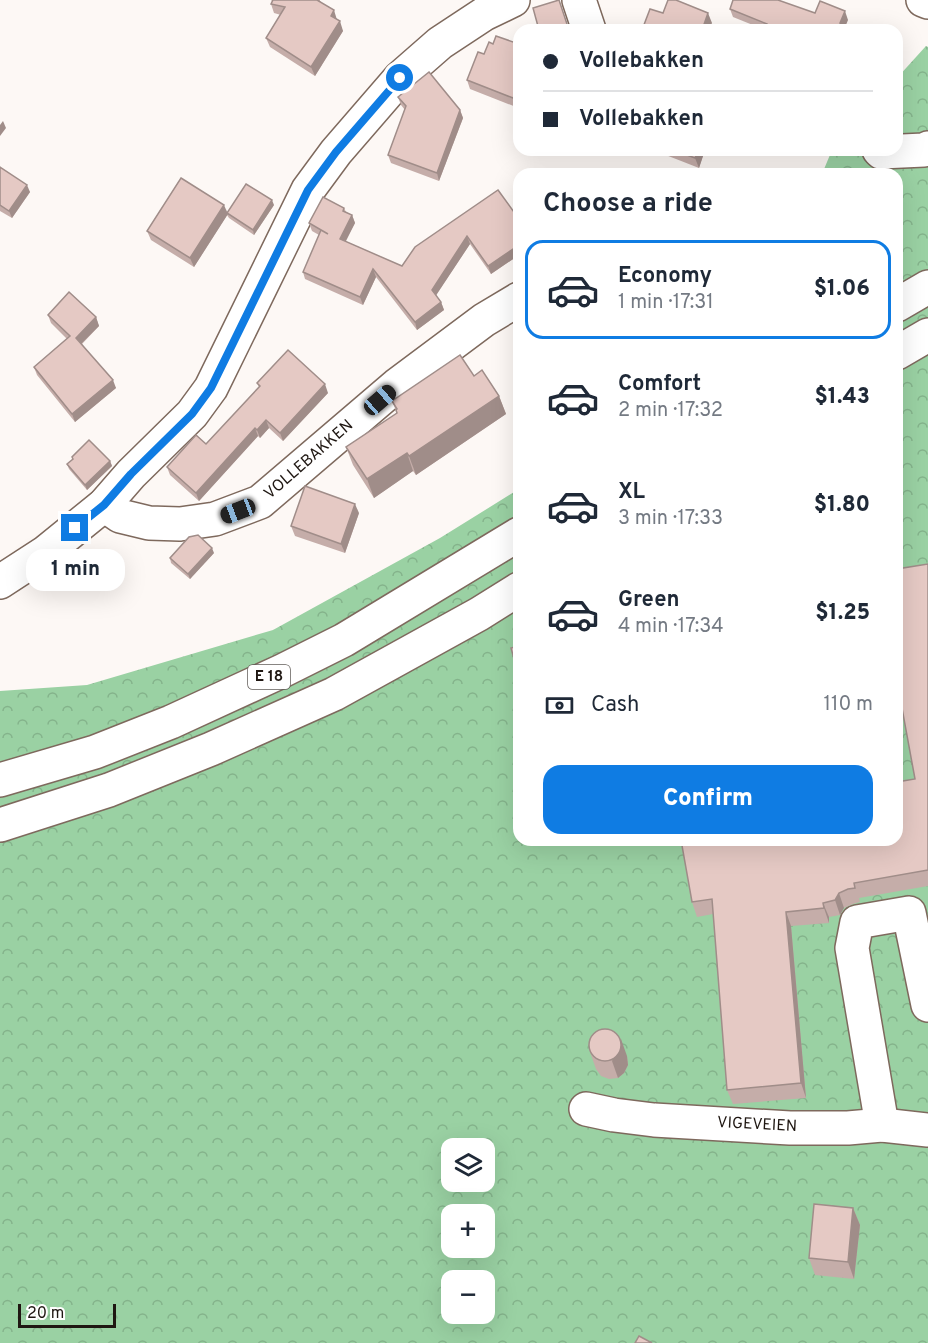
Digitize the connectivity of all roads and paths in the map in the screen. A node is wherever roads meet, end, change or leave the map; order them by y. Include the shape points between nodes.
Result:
1 (513, 0) edge
2 (579, 0) edge
3 (923, 0) edge
4 (928, 2) edge
5 (586, 24) edge
6 (928, 147) edge
7 (903, 151) edge
8 (928, 287) edge
9 (903, 301) edge
10 (513, 303) edge
11 (928, 335) edge
12 (903, 350) edge
13 (104, 505) junction
14 (513, 538) edge
15 (0, 582) edge
16 (513, 593) edge
17 (0, 780) edge
18 (110, 790) junction
19 (0, 825) edge
20 (0, 843) edge
21 (928, 1005) edge
22 (586, 1108) dead end
23 (882, 1125) junction
24 (928, 1130) edge

1 - 13 main road via 440,43 400,78 336,152 308,190 211,388 192,414
2 - 5 main road
3 - 4 main road
6 - 7 main road
8 - 9 main road
10 - 13 main road, VOLLEBAKKEN via 397,385 260,502 215,519 180,524 149,523 120,516
11 - 12 main road
13 - 15 main road via 46,552
14 - 17 main road, E 18 via 344,640 282,671 95,752
16 - 18 main road, E 18 via 334,694
18 - 19 main road, E 18
18 - 20 main road
21 - 23 main road via 909,913 857,922 852,948
22 - 23 main road, VIGEVEIEN via 654,1120 790,1128
23 - 24 main road, VIGEVEIEN

